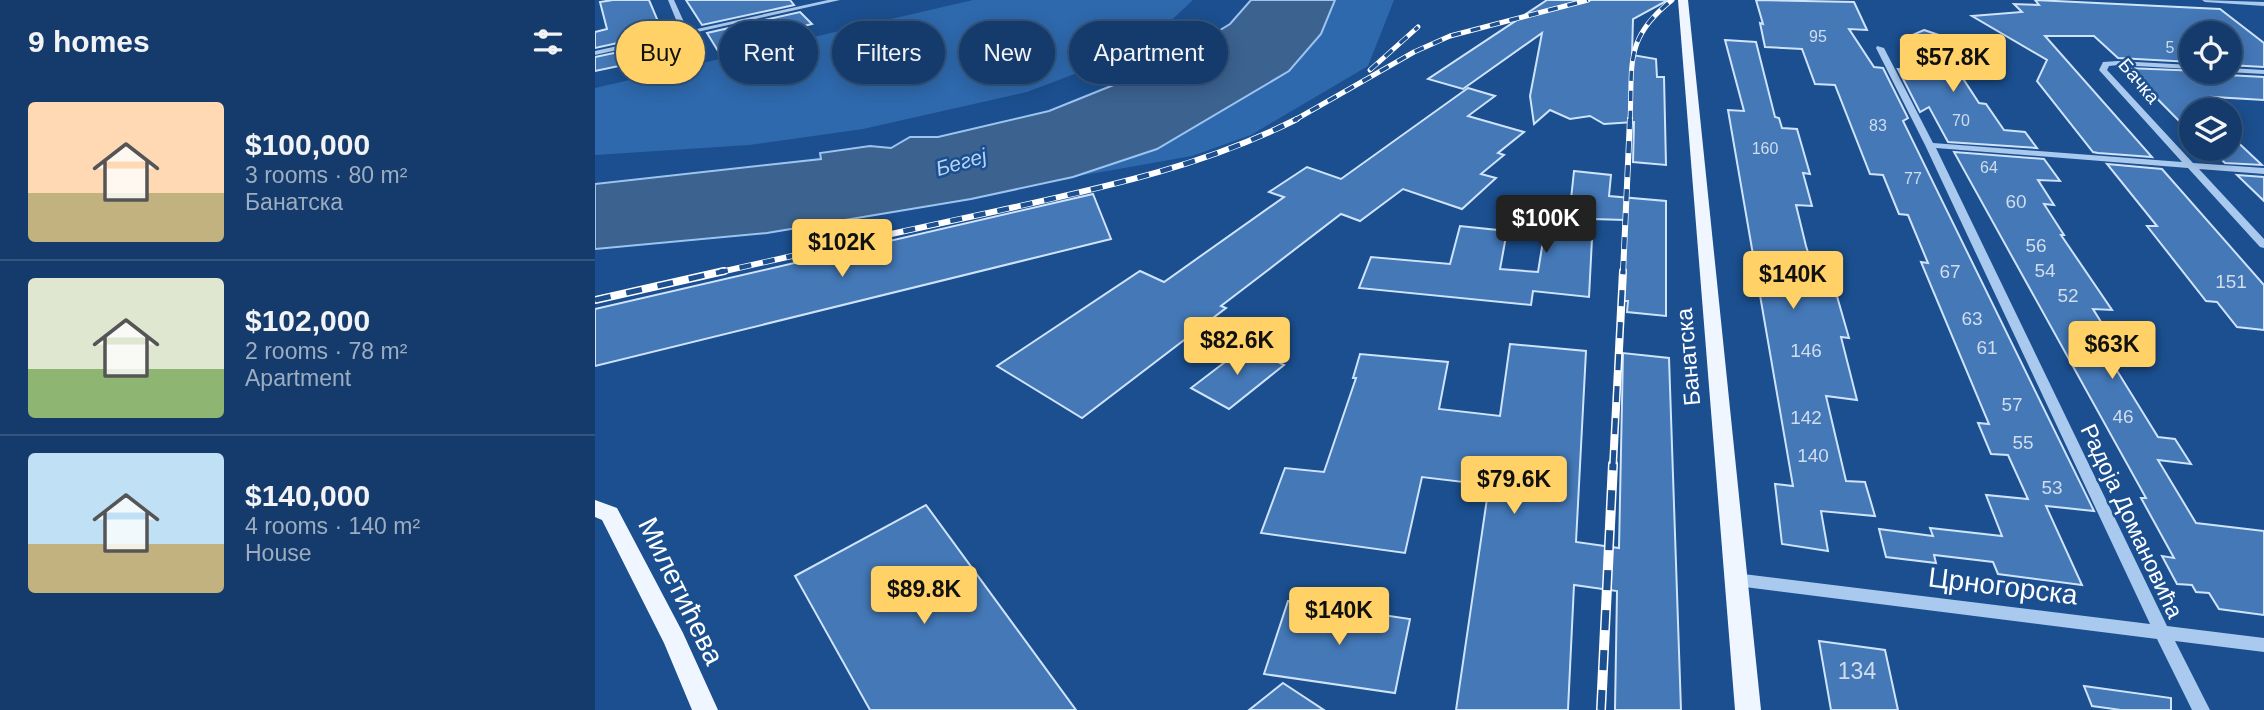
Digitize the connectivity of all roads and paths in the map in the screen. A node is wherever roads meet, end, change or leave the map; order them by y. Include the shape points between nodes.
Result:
1 (671, 0) edge
2 (837, 0) edge
3 (1682, 0) edge
4 (2205, 0) edge
5 (2264, 4) edge
6 (680, 21) edge
7 (705, 29) edge
8 (616, 48) edge
9 (1880, 48) dead end
10 (595, 53) edge
11 (2179, 67) edge
12 (2242, 70) edge
13 (2264, 72) edge
14 (1930, 145) junction
15 (2191, 166) junction
16 (2264, 171) edge
17 (2264, 245) edge
18 (595, 508) edge
19 (1735, 580) junction
20 (2161, 632) junction
21 (2264, 645) edge
22 (705, 710) edge
23 (1748, 710) edge
24 (2201, 710) edge

1 - 6 street
2 - 7 street
3 - 19 main road, Банатска
4 - 5 street
8 - 10 street
9 - 14 street, Радоја Домановића
11 - 15 street, Бачка via 2106,64 2102,70
12 - 13 street
14 - 15 street
14 - 20 street, Радоја Домановића
15 - 16 street
15 - 17 street, Бачка
18 - 22 main road, Милетићева via 610,514 675,640
19 - 20 street, Црногорска
19 - 23 main road, Банатска
20 - 21 street, Црногорска
20 - 24 street, Радоја Домановића

